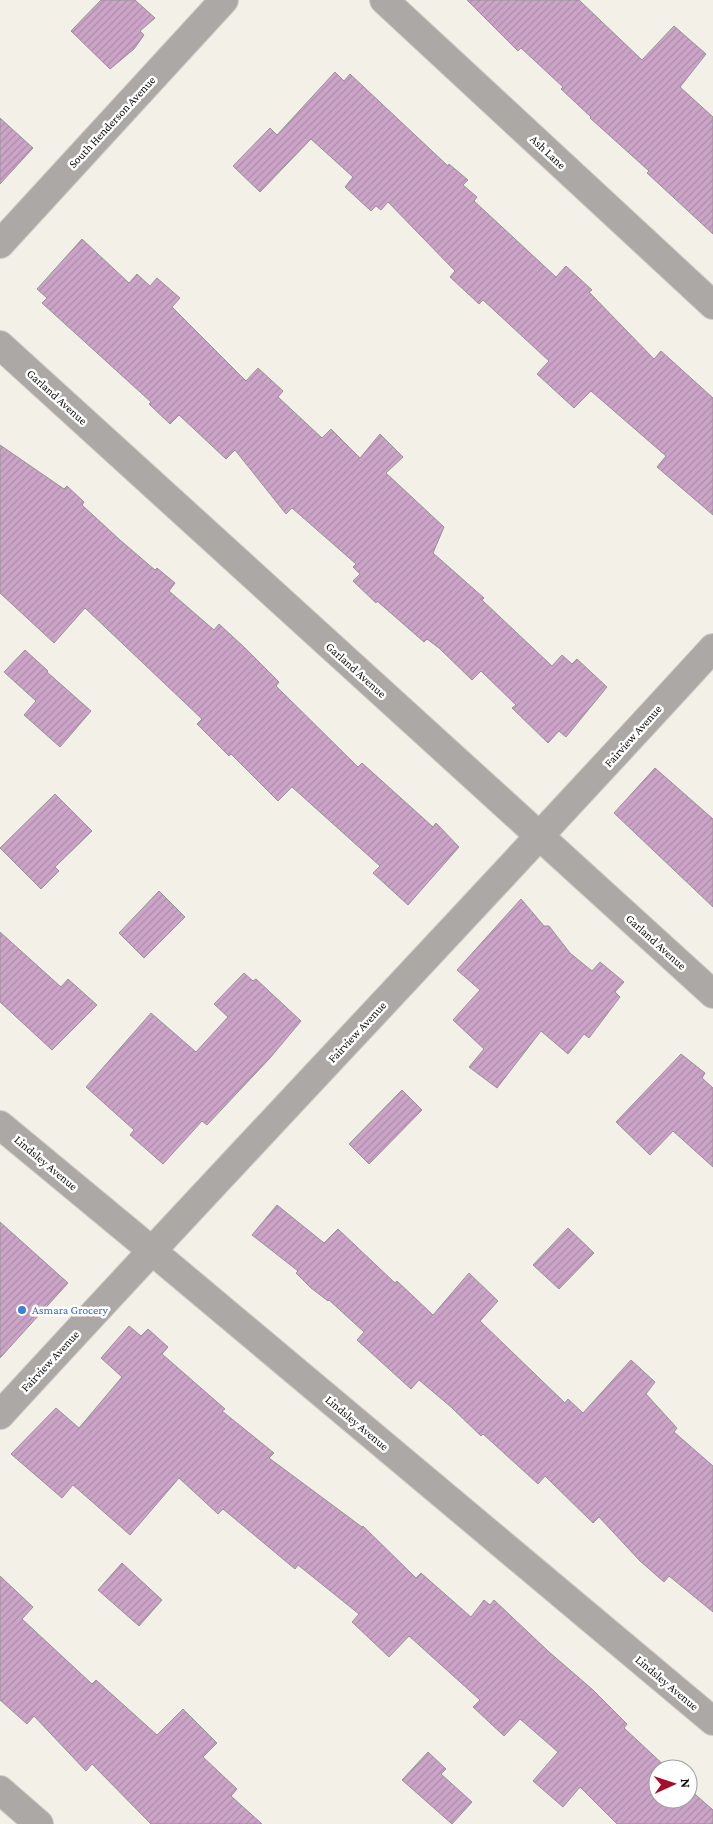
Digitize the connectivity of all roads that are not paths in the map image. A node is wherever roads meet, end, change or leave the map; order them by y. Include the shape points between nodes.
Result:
1 (224, 0) edge
2 (384, 0) edge
3 (0, 244) edge
4 (713, 305) edge
5 (0, 345) edge
6 (713, 648) edge
7 (540, 837) junction
8 (713, 994) edge
9 (0, 1125) edge
10 (152, 1250) junction
11 (0, 1415) edge
12 (713, 1721) edge
13 (0, 1790) edge
14 (39, 1824) edge

1 - 3 street, South Henderson Avenue
2 - 4 street, Ash Lane
5 - 7 street, Garland Avenue
6 - 7 street, Fairview Avenue
7 - 8 street, Garland Avenue
7 - 10 street, Fairview Avenue
9 - 10 street, Lindsley Avenue
10 - 11 street, Fairview Avenue
10 - 12 street, Lindsley Avenue
13 - 14 street

